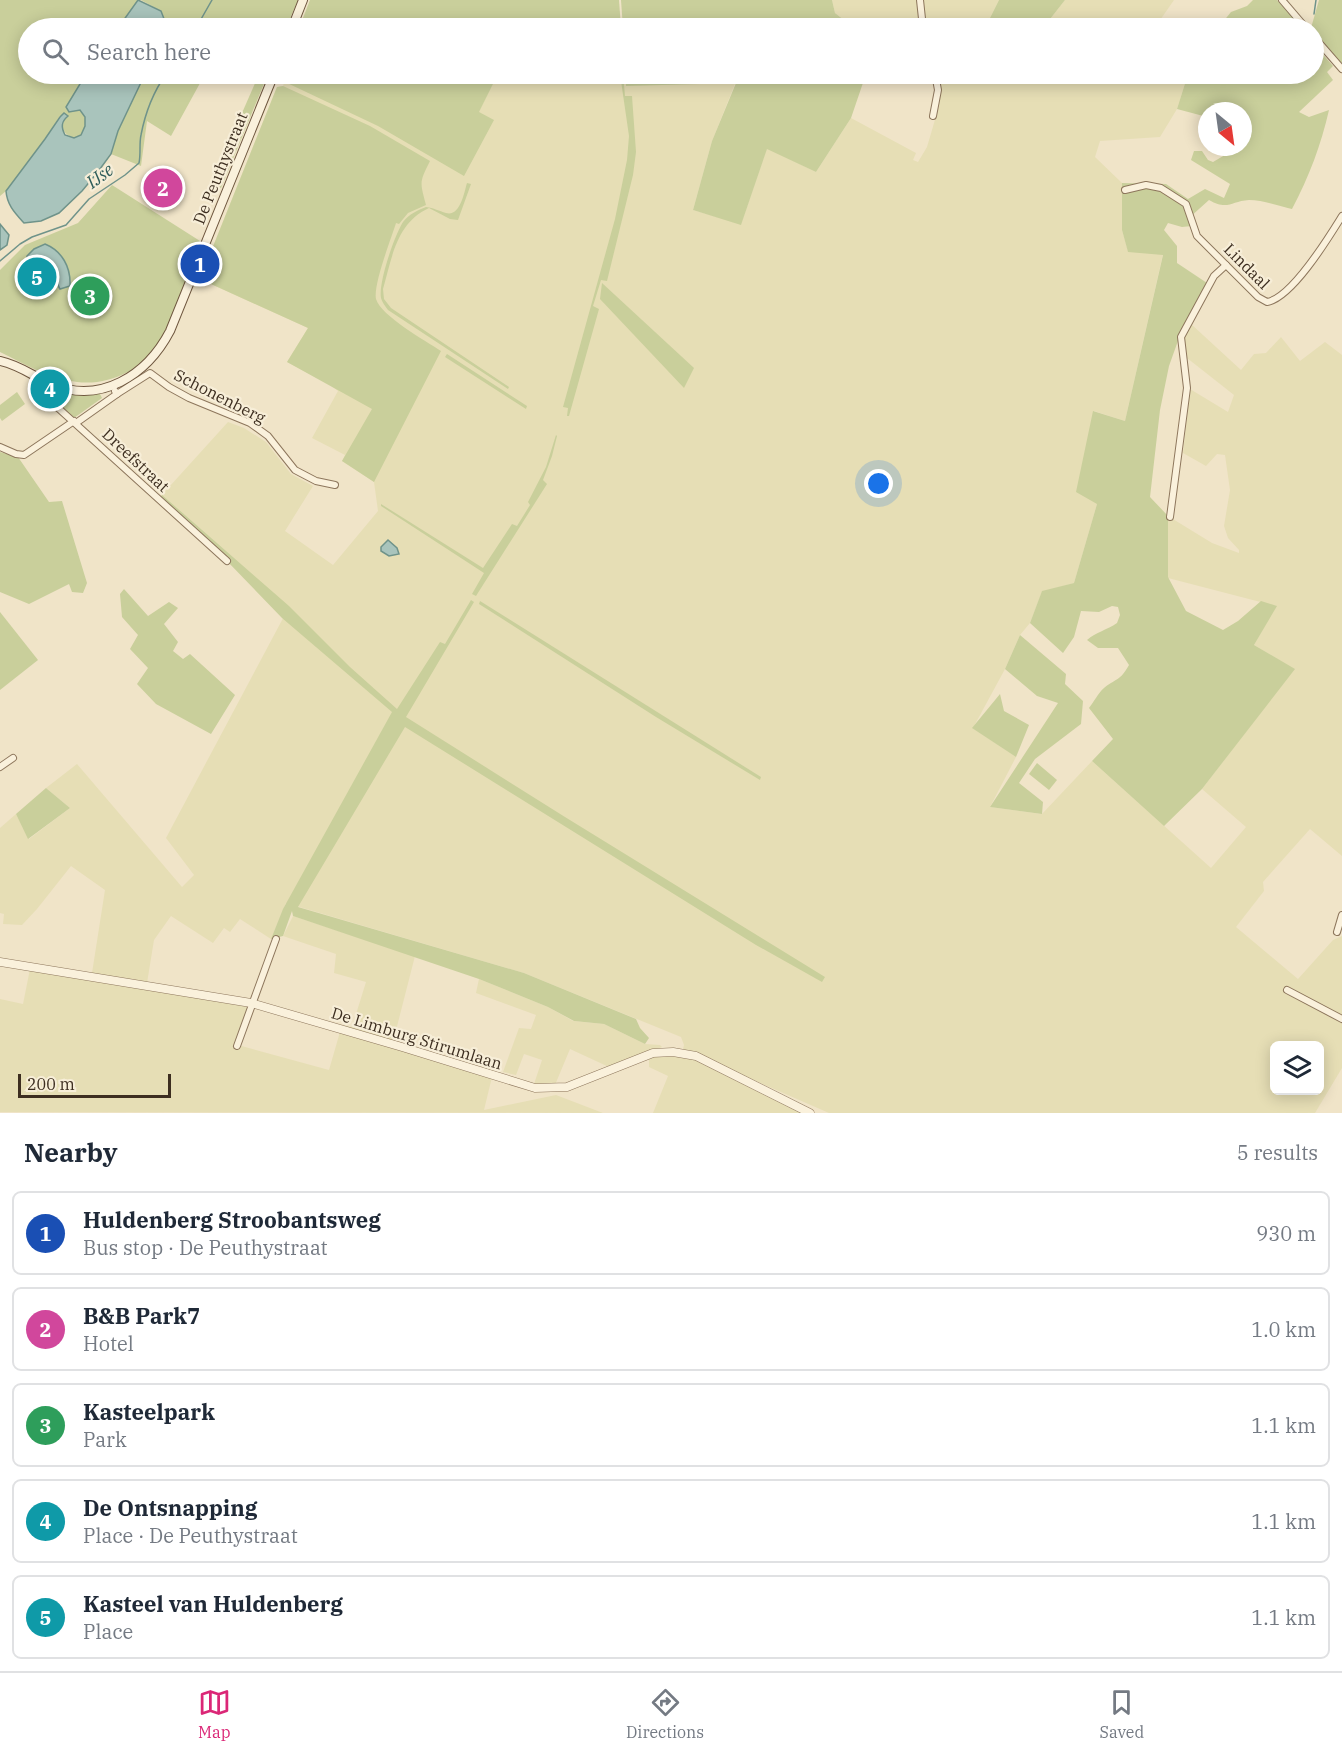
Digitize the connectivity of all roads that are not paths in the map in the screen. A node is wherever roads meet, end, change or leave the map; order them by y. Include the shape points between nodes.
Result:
1 (303, 0) edge
2 (920, 0) edge
3 (1282, 0) edge
4 (296, 18) edge
5 (922, 18) edge
6 (1297, 18) edge
7 (1324, 48) edge
8 (1342, 69) edge
9 (270, 84) edge
10 (937, 84) edge
11 (933, 116) dead end
12 (1125, 190) dead end
13 (1342, 216) edge
14 (1226, 265) junction
15 (0, 361) edge
16 (35, 375) junction
17 (115, 390) junction
18 (75, 422) junction
19 (0, 447) edge
20 (335, 485) dead end
21 (1170, 517) dead end
22 (227, 561) dead end
23 (14, 758) dead end
24 (0, 767) edge
25 (1342, 915) edge
26 (1340, 931) edge
27 (276, 939) dead end
28 (0, 962) edge
29 (1287, 990) dead end
30 (251, 1003) junction
31 (1342, 1019) edge
32 (237, 1046) dead end
33 (810, 1113) edge

1 - 4 main road
2 - 5 street
3 - 6 street
7 - 8 street
9 - 17 main road, De Peuthystraat via 170,331 159,351
10 - 11 street
12 - 14 street, Lindaal via 1146,185 1161,188 1186,204 1197,236
13 - 14 street, Lindaal via 1310,266 1273,301 1261,300
14 - 21 street via 1214,276 1181,337 1188,388
15 - 16 main road, De Peuthystraat
16 - 17 main road, De Peuthystraat via 69,389
16 - 18 street, Dreefstraat via 36,388
17 - 18 street, De Peuthystraat
17 - 20 street, Schonenberg via 150,373 189,398 250,423 268,436 295,470
18 - 19 street, De Peuthystraat via 24,455
18 - 22 street, Dreefstraat
23 - 24 street
25 - 26 street
27 - 30 street
28 - 30 street, De Limburg Stirumlaan
29 - 31 street
30 - 32 street
30 - 33 street, De Limburg Stirumlaan via 535,1088 567,1087 653,1053 696,1056

